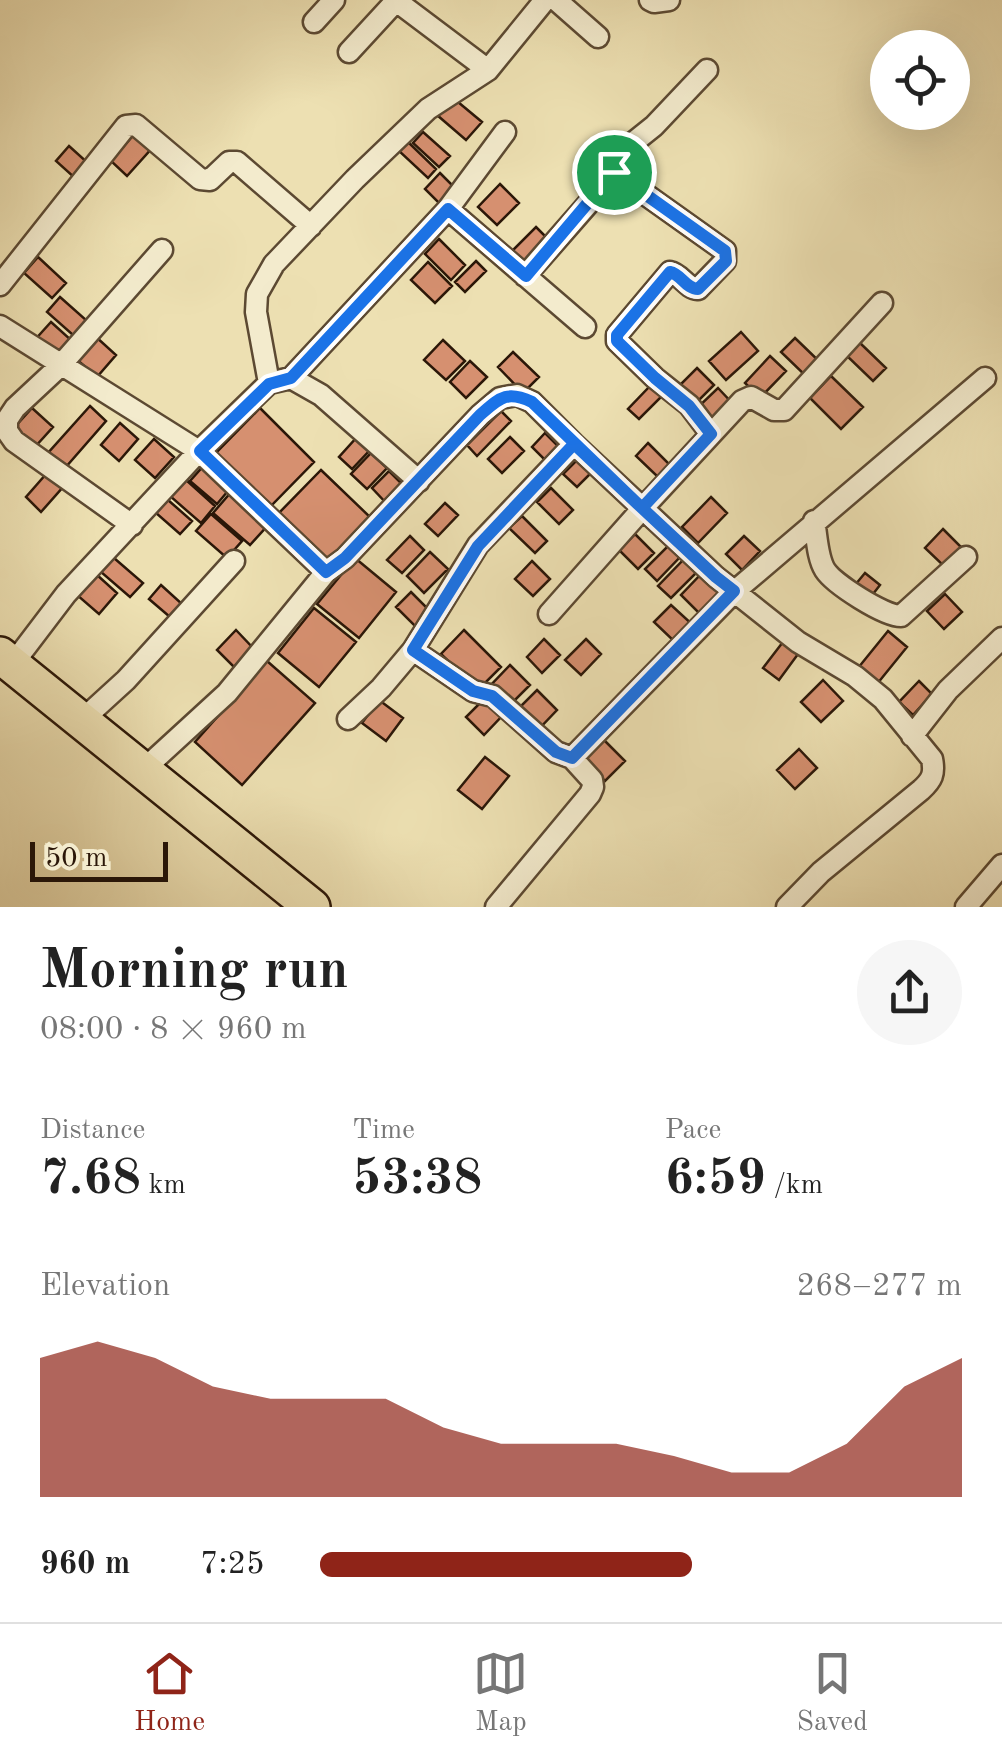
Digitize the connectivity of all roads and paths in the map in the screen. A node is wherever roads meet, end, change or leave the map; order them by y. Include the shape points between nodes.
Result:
1 (334, 0) edge
2 (395, 0) edge
3 (545, 0) edge
4 (556, 0) edge
5 (650, 0) edge
6 (669, 0) edge
7 (314, 22) dead end
8 (598, 37) dead end
9 (349, 52) dead end
10 (488, 70) junction
11 (707, 70) dead end
12 (505, 132) dead end
13 (614, 172) junction
14 (448, 209) junction
15 (310, 226) junction
16 (162, 250) dead end
17 (526, 276) junction
18 (0, 286) edge
19 (882, 303) dead end
20 (0, 326) edge
21 (585, 327) dead end
22 (60, 366) junction
23 (291, 378) junction
24 (986, 378) dead end
25 (269, 384) junction
26 (711, 434) junction
27 (574, 444) junction
28 (200, 451) junction
29 (419, 481) junction
30 (642, 508) junction
31 (814, 522) junction
32 (132, 525) junction
33 (966, 557) dead end
34 (234, 561) dead end
35 (326, 572) junction
36 (734, 591) junction
37 (550, 614) dead end
38 (1002, 638) edge
39 (413, 650) junction
40 (4, 667) edge
41 (348, 718) dead end
42 (80, 722) junction
43 (912, 736) junction
44 (572, 758) junction
45 (143, 770) junction
46 (1002, 865) edge
47 (281, 907) edge
48 (312, 907) edge
49 (496, 907) edge
50 (787, 907) edge
51 (966, 907) edge

1 - 7 street
2 - 9 street
2 - 10 street
3 - 10 street
4 - 8 street
5 - 6 street
10 - 15 street via 428,109
11 - 13 street via 634,142
12 - 14 street
13 - 17 street
13 - 26 street via 725,251 726,261 698,289 670,272 617,335
14 - 17 street
14 - 23 street
15 - 18 street via 237,162 200,180 132,124
15 - 25 street via 274,264 258,294
16 - 22 street
17 - 21 street
19 - 26 street via 784,410 746,398
20 - 22 street
22 - 28 street
22 - 32 street via 15,408 6,431
23 - 25 street
23 - 29 street
24 - 31 street
25 - 28 street
26 - 30 street
27 - 29 street via 532,402 517,395 500,398
27 - 30 street
27 - 39 street via 478,546
28 - 32 street
28 - 35 street
29 - 35 street
30 - 36 street
30 - 37 street
31 - 33 street via 828,574 893,616 901,616
31 - 36 street
32 - 40 street
34 - 42 street
35 - 45 street via 227,693
36 - 43 street via 855,676
36 - 44 street
38 - 43 street
39 - 41 street
39 - 44 street via 473,691 492,696 556,752
40 - 42 highway
40 - 47 highway
42 - 45 highway
43 - 50 street via 932,759 931,780
44 - 49 street via 592,780 590,794
45 - 48 highway
46 - 51 street

